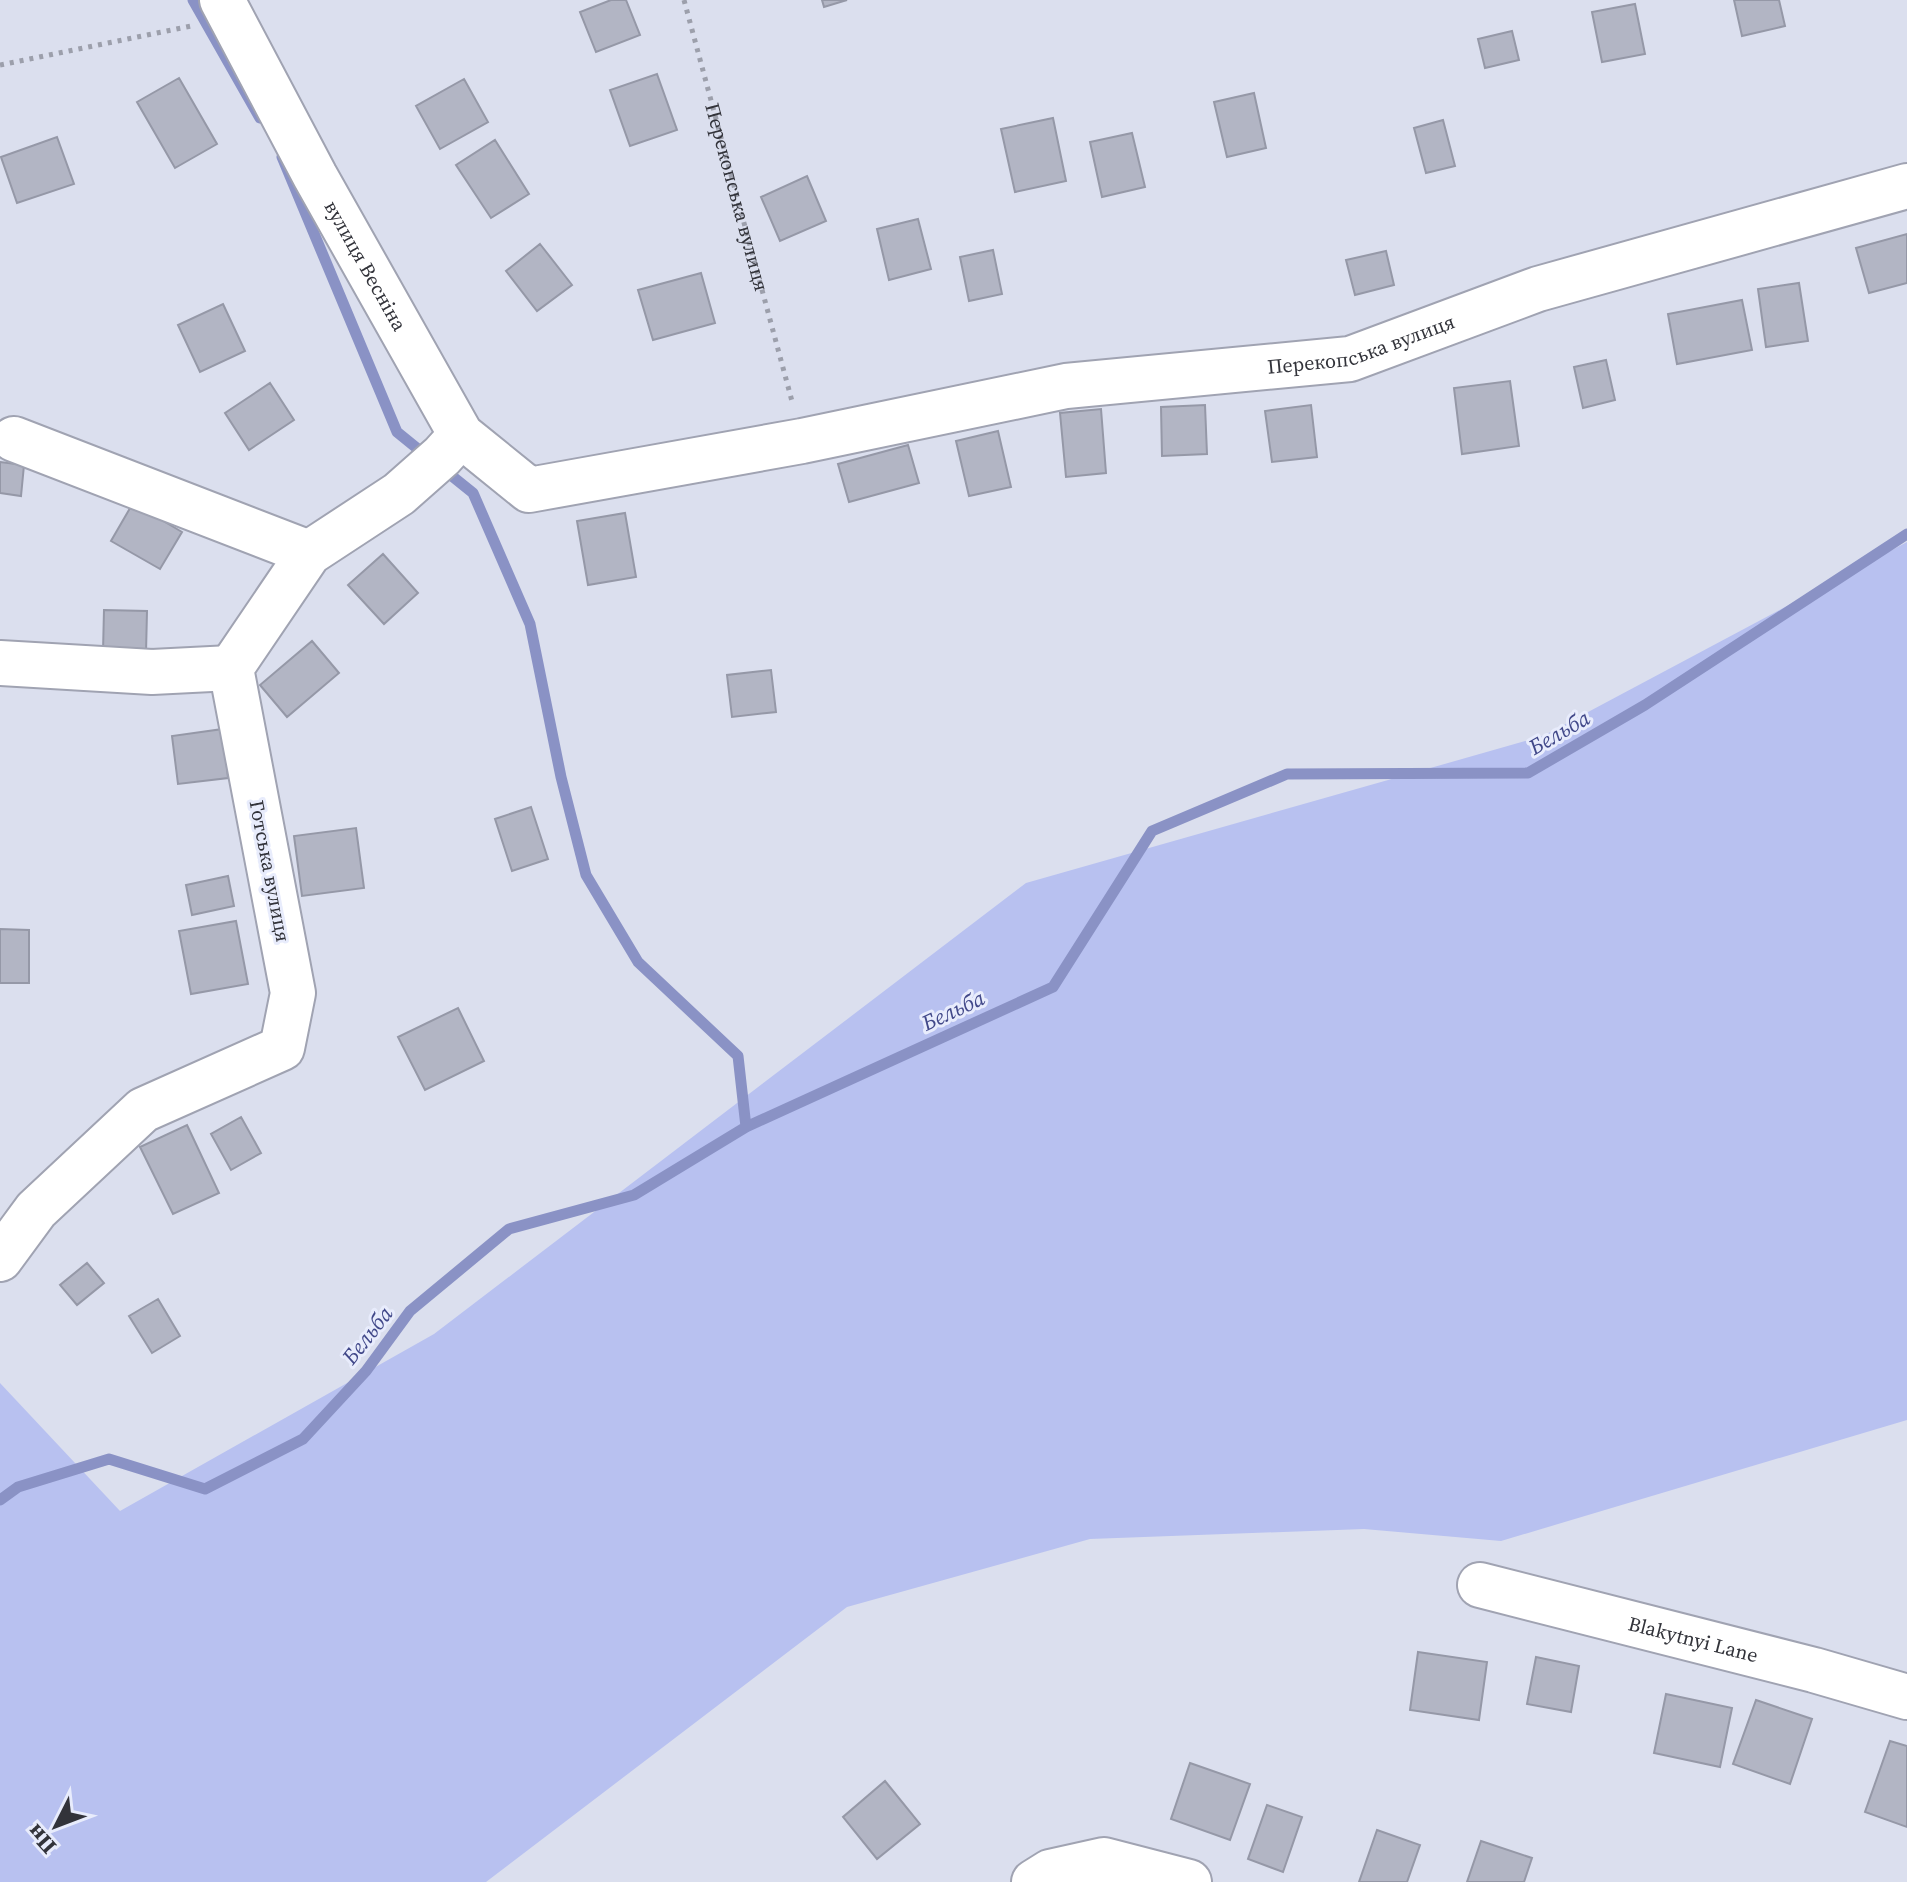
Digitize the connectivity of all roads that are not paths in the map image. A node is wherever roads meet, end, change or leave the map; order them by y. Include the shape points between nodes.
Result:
1 (227, 9) edge
2 (1907, 186) edge
3 (14, 439) dead end
4 (452, 446) junction
5 (529, 490) joint
6 (309, 553) junction
7 (0, 663) edge
8 (231, 668) junction
9 (0, 1259) edge
10 (1480, 1585) dead end
11 (1907, 1697) edge
12 (1034, 1882) edge
13 (1189, 1882) edge

1 - 4 street, вулиця Весніна
2 - 5 street, Перекопська вулиця via 1538,289 1350,359 1066,386
3 - 6 street
4 - 5 street, вулиця Весніна
4 - 6 street via 399,494
6 - 8 street
7 - 8 street via 152,672
8 - 9 street, Готська вулиця via 293,993 282,1048 143,1110 36,1210
10 - 11 street, Blakytnyi Lane
12 - 13 street via 1050,1872 1104,1860

